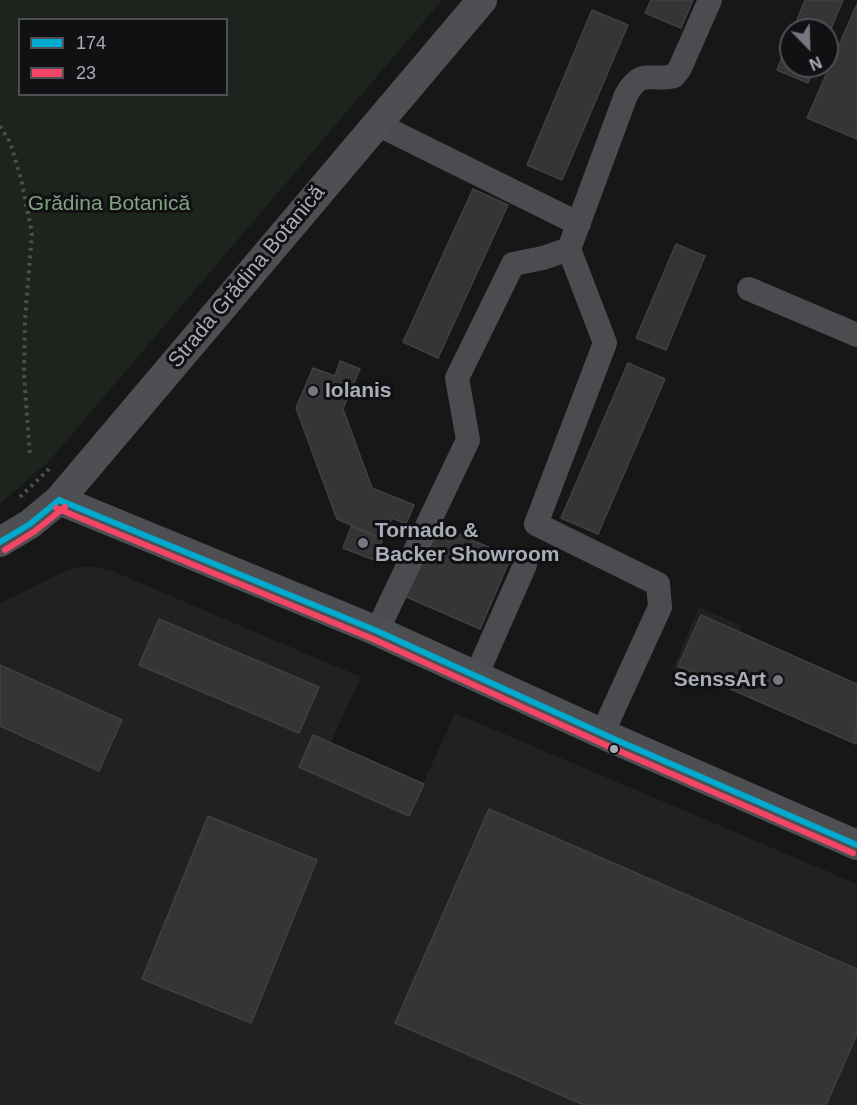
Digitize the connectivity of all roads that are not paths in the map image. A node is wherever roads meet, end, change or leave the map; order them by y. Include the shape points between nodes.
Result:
1 (482, 0) edge
2 (710, 0) edge
3 (377, 124) junction
4 (579, 224) junction
5 (569, 249) junction
6 (750, 289) dead end
7 (857, 335) edge
8 (58, 500) junction
9 (0, 542) edge
10 (525, 565) dead end
11 (377, 631) junction
12 (476, 676) junction
13 (602, 734) junction
14 (855, 838) edge

1 - 3 main road, Strada Grădina Botanică
2 - 4 lane via 674,76 641,77 626,95
3 - 4 lane
3 - 8 main road, Strada Grădina Botanică
4 - 5 lane
5 - 11 lane via 513,264 457,378 468,440
5 - 13 lane via 605,343 536,524 658,584 660,607
6 - 7 lane
8 - 9 main road, Strada Grădina Botanică via 30,524
8 - 11 main road
10 - 12 lane
11 - 12 main road
12 - 13 main road
13 - 14 main road

